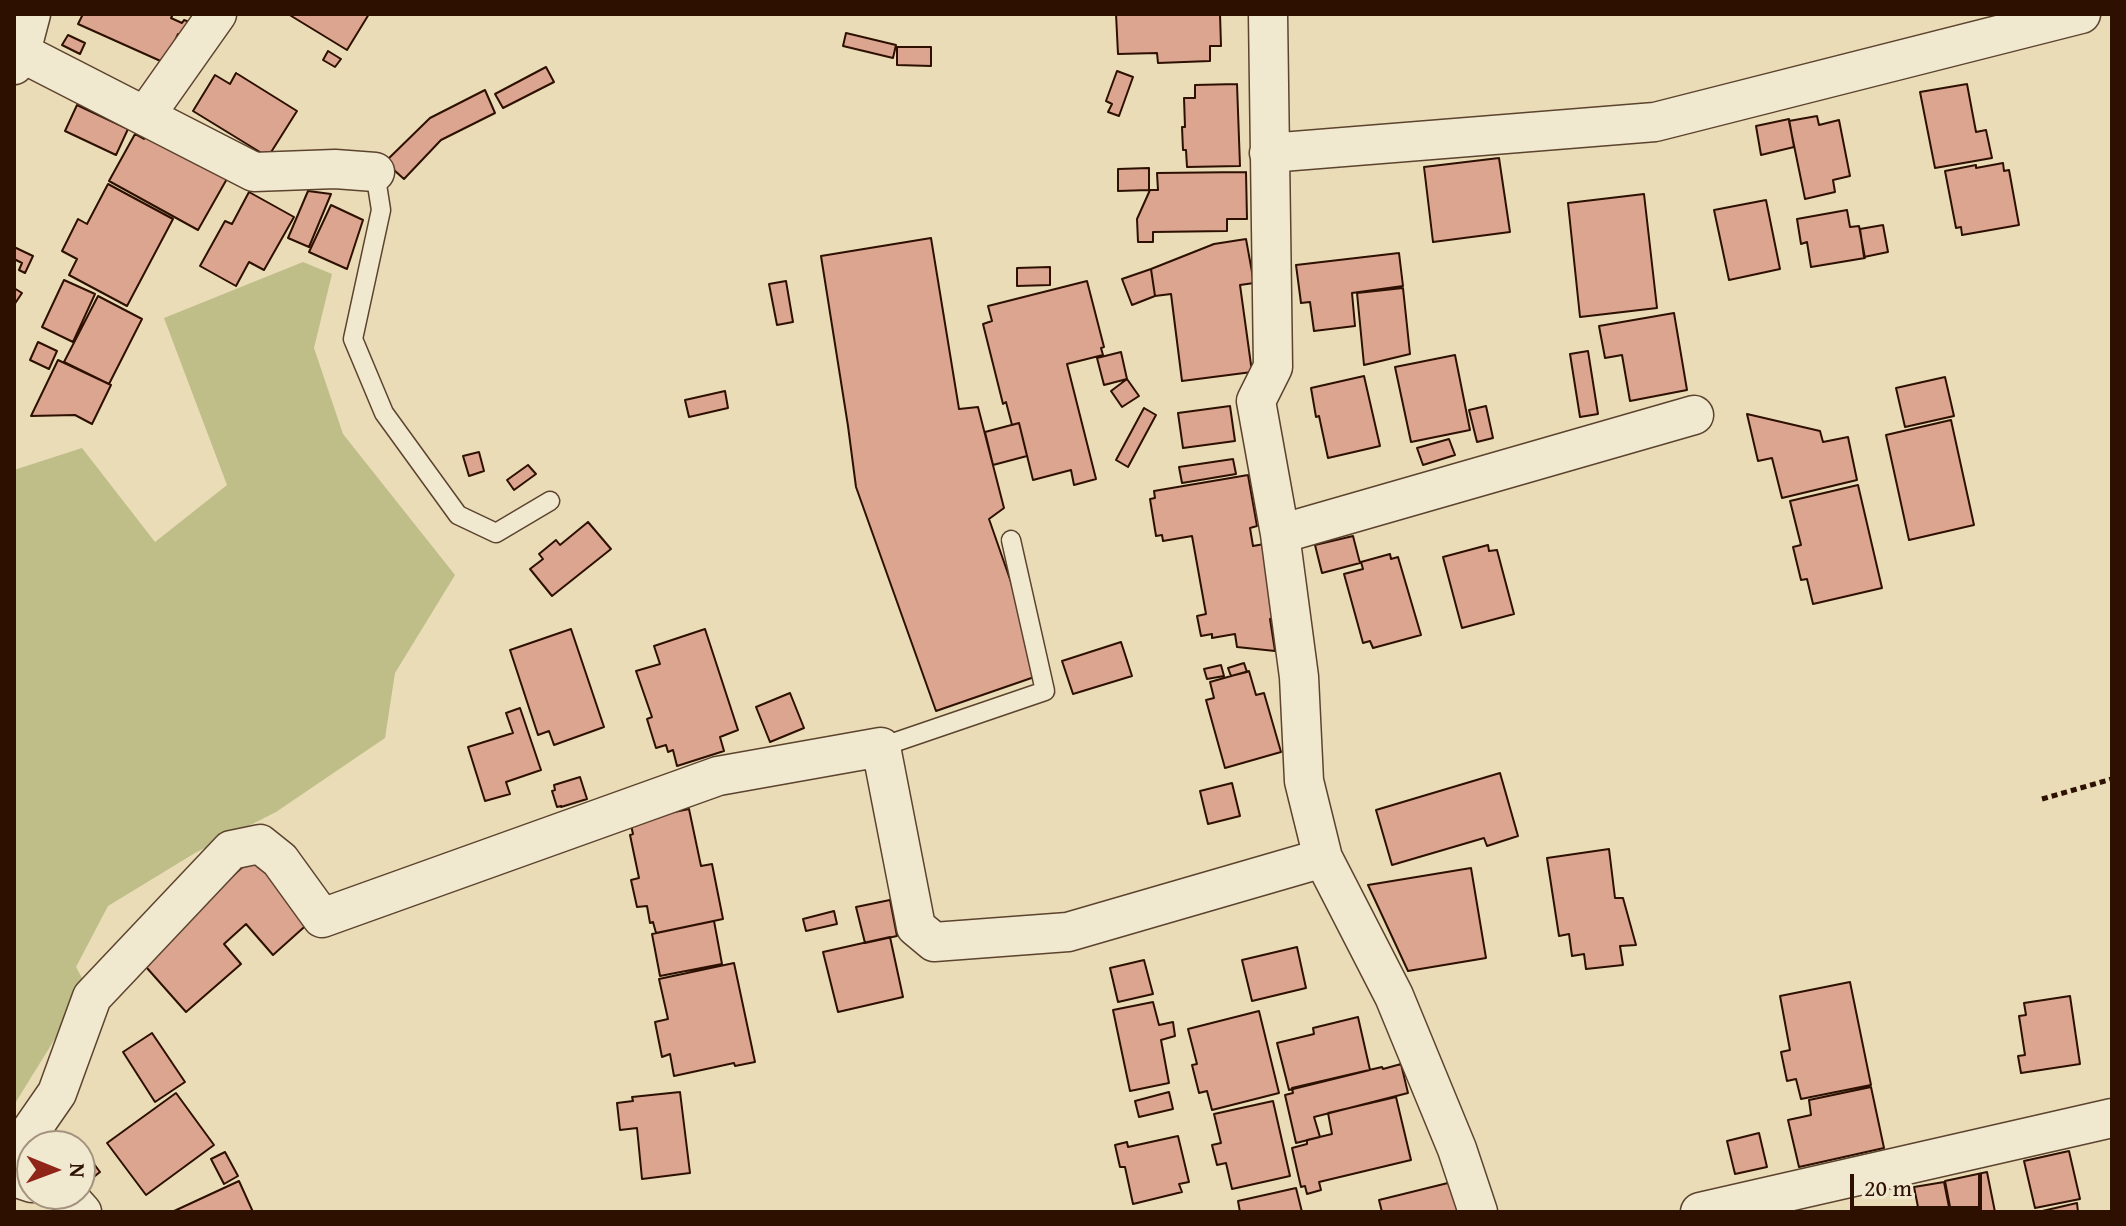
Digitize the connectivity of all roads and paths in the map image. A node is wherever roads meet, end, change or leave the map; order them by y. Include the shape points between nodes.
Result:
1 (31, 14) edge
2 (217, 14) edge
3 (1268, 14) edge
4 (2081, 14) edge
5 (16, 55) edge
6 (145, 116) junction
7 (1269, 153) junction
8 (375, 172) joint
9 (1694, 415) dead end
10 (550, 501) dead end
11 (1280, 534) junction
12 (1011, 540) dead end
13 (881, 747) junction
14 (2112, 779) edge
15 (2042, 799) dead end
16 (1323, 858) junction
17 (2112, 1118) edge
18 (14, 1155) edge
19 (1478, 1212) edge
20 (1700, 1212) edge

1 - 5 street
2 - 6 street
3 - 7 street
4 - 7 street via 1655,122
5 - 6 street
6 - 8 street via 254,172
7 - 11 street via 1273,367 1256,401
8 - 10 lane via 381,210 353,339 384,413 458,515 496,533
9 - 11 street
11 - 16 street via 1299,677 1304,781
12 - 13 lane via 1045,691
13 - 16 street via 916,927 934,942 1068,932
13 - 18 street via 718,776 322,918 280,860 260,844 231,850 92,997 57,1093
14 - 15 path
16 - 19 street via 1394,996
17 - 20 street

